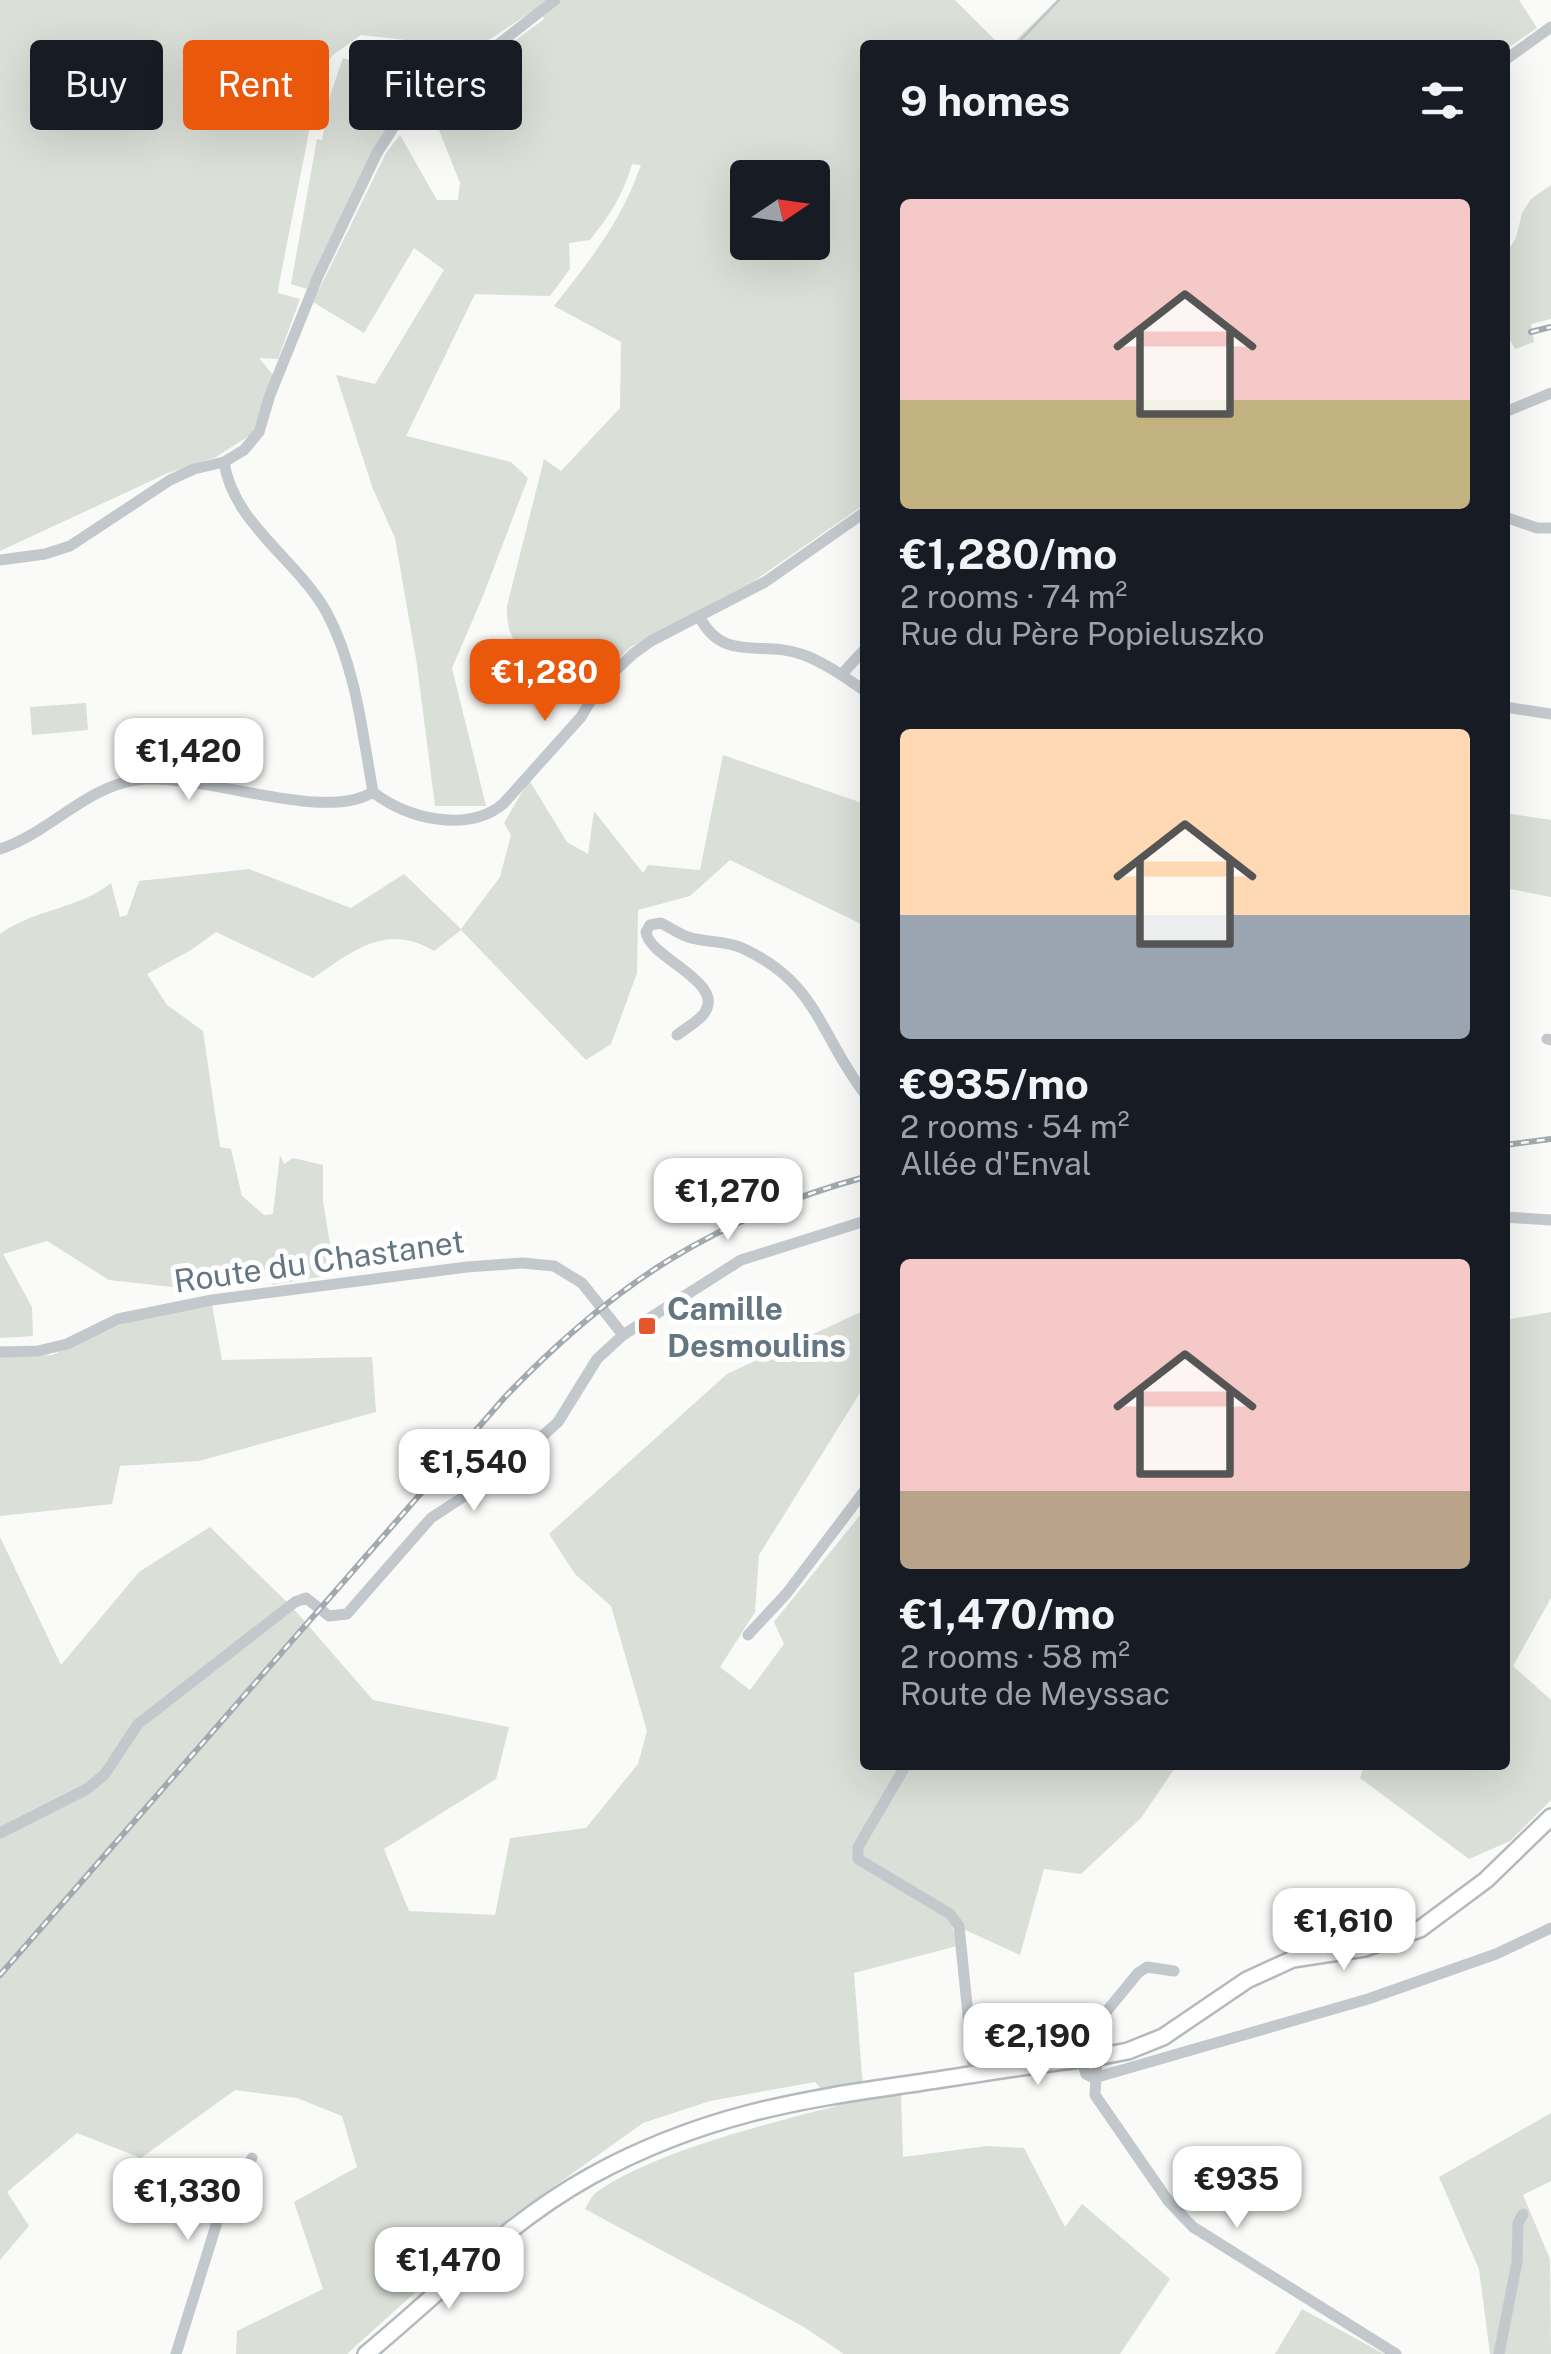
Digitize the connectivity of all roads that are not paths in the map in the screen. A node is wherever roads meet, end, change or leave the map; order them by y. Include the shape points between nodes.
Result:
1 (554, 0) edge
2 (1551, 28) edge
3 (1510, 57) edge
4 (1551, 393) edge
5 (1510, 410) edge
6 (224, 462) junction
7 (860, 515) edge
8 (1510, 518) edge
9 (1551, 528) edge
10 (0, 560) edge
11 (700, 618) junction
12 (860, 654) edge
13 (841, 675) junction
14 (860, 688) edge
15 (1510, 708) edge
16 (1551, 714) edge
17 (373, 792) junction
18 (0, 849) edge
19 (677, 1036) dead end
20 (860, 1087) edge
21 (1510, 1217) edge
22 (1551, 1220) edge
23 (860, 1223) edge
24 (622, 1335) junction
25 (0, 1352) edge
26 (860, 1497) edge
27 (748, 1635) dead end
28 (903, 1770) edge
29 (1551, 1818) edge
30 (0, 1833) edge
31 (1551, 1928) edge
32 (1174, 1970) dead end
33 (1088, 2058) junction
34 (974, 2074) junction
35 (1094, 2078) junction
36 (252, 2158) dead end
37 (1522, 2214) dead end
38 (176, 2354) edge
39 (366, 2354) edge
40 (1396, 2354) edge
41 (1498, 2354) edge

1 - 6 street via 395,124 319,274 259,432
2 - 3 street
4 - 5 street
6 - 10 street via 170,480 70,546
6 - 17 street via 229,488 325,609 348,658
7 - 11 street
8 - 9 street
11 - 13 street via 722,644 802,654
11 - 17 street via 633,654 488,816 426,817
12 - 13 street
13 - 14 street
15 - 16 street
17 - 18 street via 327,802 140,779 117,784
19 - 20 street via 702,1016 707,995 686,969 647,942 650,925 660,923 689,938 742,948 796,982
21 - 22 street
23 - 24 street via 741,1260
24 - 25 street, Route du Chastanet via 582,1283 554,1266 522,1263 212,1300 118,1319 38,1352
24 - 30 street via 597,1358 558,1422 506,1469 432,1518 347,1614 329,1616 306,1598 295,1602 138,1724 87,1789
26 - 27 street
28 - 34 street via 858,1847 858,1860 950,1914 959,1926
29 - 33 main road via 1486,1880 1420,1929 1365,1948 1293,1960 1248,1980 1163,2037
31 - 35 street via 1368,1999
32 - 33 street via 1147,1967 1138,1973 1092,2029
33 - 34 main road
33 - 35 street
34 - 39 main road via 775,2105 651,2147 589,2177 502,2235
35 - 40 street via 1095,2094 1193,2227
36 - 38 street via 223,2203
37 - 41 street

